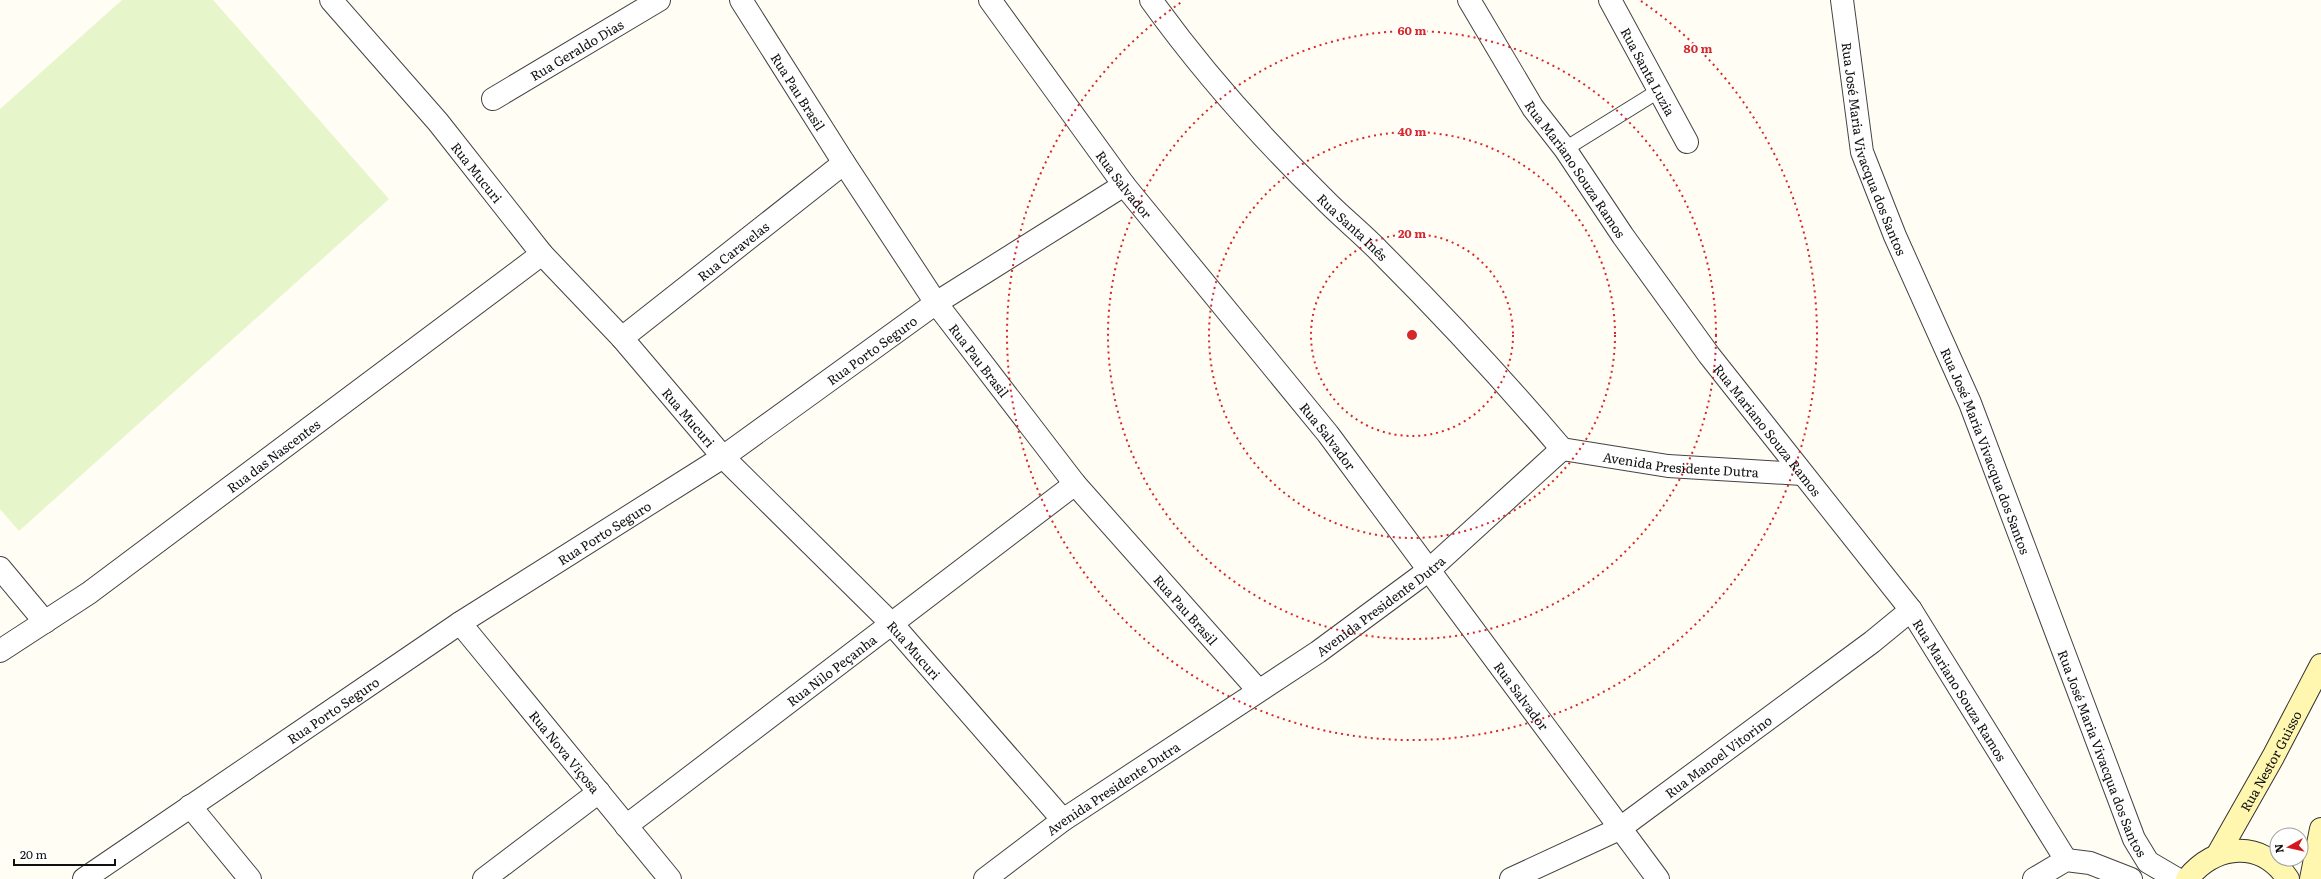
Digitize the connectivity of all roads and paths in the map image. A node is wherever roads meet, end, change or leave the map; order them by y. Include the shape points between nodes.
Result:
1 (331, 0) edge
2 (659, 0) edge
3 (741, 0) edge
4 (990, 0) edge
5 (1151, 0) edge
6 (1469, 0) edge
7 (1610, 0) edge
8 (1842, 0) edge
9 (1660, 90) junction
10 (493, 99) dead end
11 (1687, 142) dead end
12 (1565, 149) junction
13 (844, 163) junction
14 (1124, 185) junction
15 (542, 254) junction
16 (936, 302) junction
17 (622, 338) junction
18 (1562, 449) junction
19 (723, 457) junction
20 (1802, 474) junction
21 (1075, 484) junction
22 (0, 568) edge
23 (1429, 570) junction
24 (1911, 610) junction
25 (45, 622) junction
26 (460, 623) junction
27 (893, 625) junction
28 (0, 651) edge
29 (2321, 665) edge
30 (1258, 690) junction
31 (599, 792) junction
32 (190, 806) junction
33 (1063, 820) junction
34 (626, 826) junction
35 (1620, 828) junction
36 (2321, 829) edge
37 (2218, 854) junction
38 (2066, 860) junction
39 (84, 879) edge
40 (250, 879) edge
41 (484, 879) edge
42 (670, 879) edge
43 (985, 879) edge
44 (1511, 879) edge
45 (1658, 879) edge
46 (2034, 879) edge
47 (2131, 879) edge
48 (2177, 879) edge
49 (2187, 879) edge
50 (2288, 879) edge
51 (2311, 879) edge

1 - 15 street, Rua Mucuri via 438,122
2 - 10 street, Rua Geraldo Dias
3 - 13 street, Rua Pau Brasil
4 - 14 street, Rua Salvador
5 - 18 street, Rua Santa Inês via 1210,78 1266,140 1441,314
6 - 12 street, Rua Mariano Souza Ramos via 1534,108
7 - 9 street, Rua Santa Luzia
8 - 48 street, Rua José Maria Vivacqua dos Santos via 1862,152 1895,236 1970,403 2134,838 2148,862
9 - 11 street, Rua Santa Luzia
9 - 12 lane
12 - 20 street, Rua Mariano Souza Ramos via 1623,236 1709,355
13 - 16 street, Rua Pau Brasil
13 - 17 street, Rua Caravelas
14 - 16 street, Rua Porto Seguro
14 - 23 street, Rua Salvador via 1328,434
15 - 17 street, Rua Mucuri
15 - 25 street, Rua das Nascentes via 89,592
16 - 19 street, Rua Porto Seguro
16 - 21 street, Rua Pau Brasil
17 - 19 street, Rua Mucuri
18 - 20 street, Avenida Presidente Dutra via 1668,466
18 - 23 street, Avenida Presidente Dutra
19 - 26 street, Rua Porto Seguro
19 - 27 street, Rua Mucuri
20 - 24 street, Rua Mariano Souza Ramos
21 - 27 street, Rua Nilo Peçanha
21 - 30 street, Rua Pau Brasil
22 - 25 street
23 - 30 street, Avenida Presidente Dutra via 1318,652
23 - 35 street, Rua Salvador
24 - 35 street, Rua Manoel Vitorino via 1872,642
24 - 38 street, Rua Mariano Souza Ramos
25 - 28 street, Rua das Nascentes
26 - 31 street, Rua Nova Viçosa
26 - 32 street, Rua Porto Seguro
27 - 33 street, Rua Mucuri
27 - 34 street, Rua Nilo Peçanha
29 - 37 street, Rua Nestor Guisso
30 - 33 street, Avenida Presidente Dutra
31 - 34 street, Rua Nova Viçosa
31 - 41 street
32 - 39 street, Rua Porto Seguro
32 - 40 street
33 - 43 street, Avenida Presidente Dutra
34 - 42 street, Rua Nova Viçosa
35 - 44 street, Rua Manoel Vitorino
35 - 45 street, Rua Salvador
36 - 51 street
37 - 49 street via 2198,865
37 - 50 street via 2240,851 2262,856 2281,869
38 - 46 street
38 - 47 street via 2090,863

